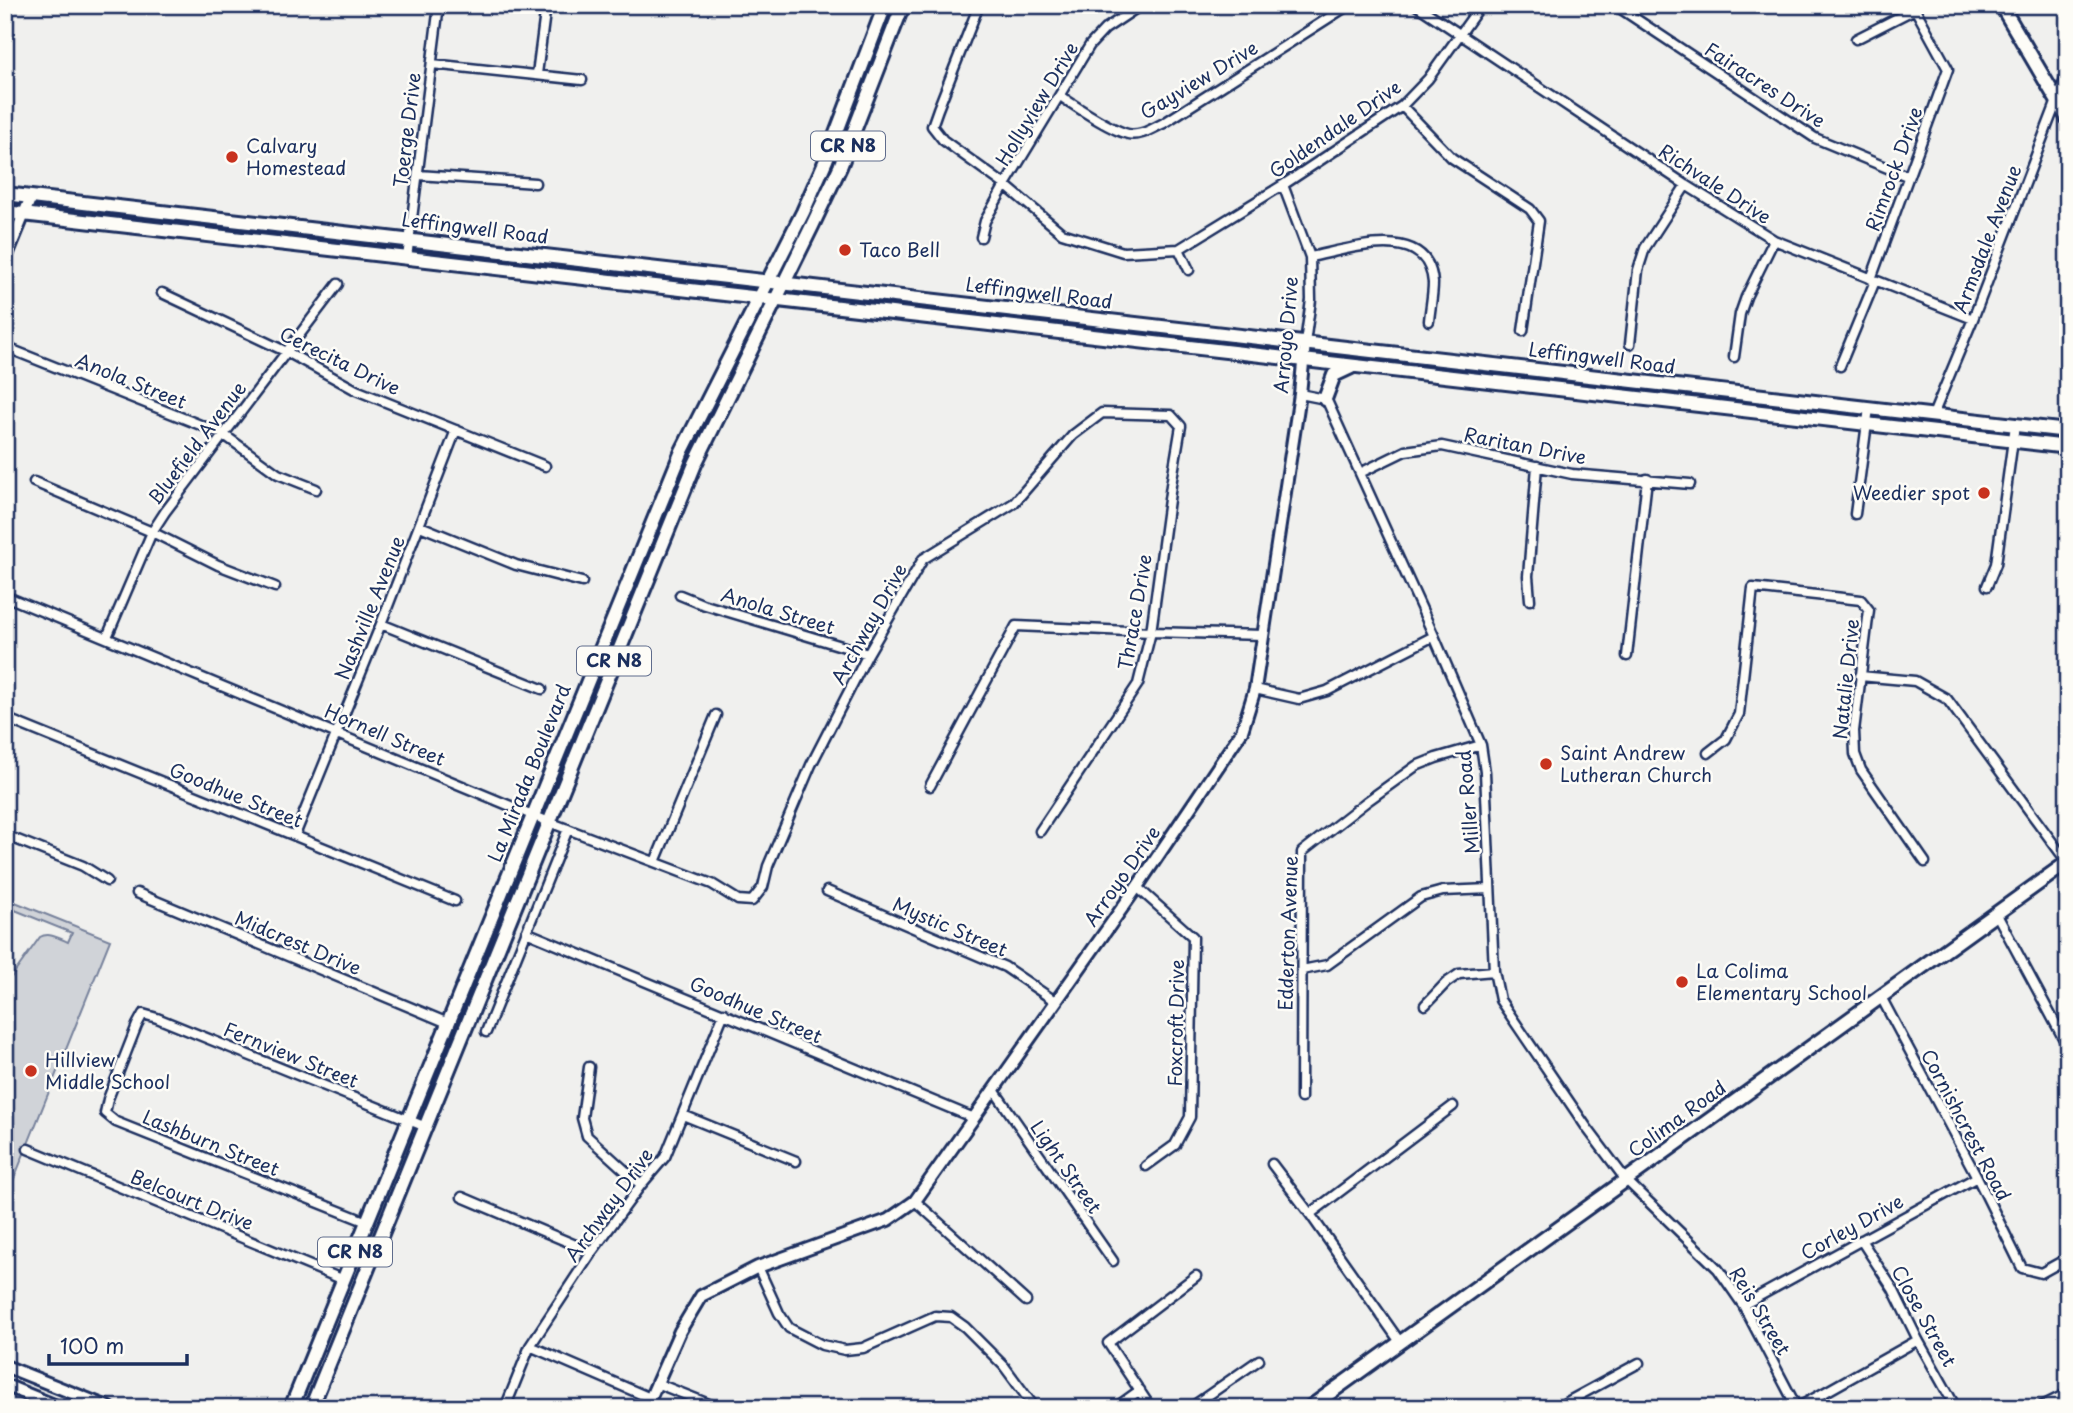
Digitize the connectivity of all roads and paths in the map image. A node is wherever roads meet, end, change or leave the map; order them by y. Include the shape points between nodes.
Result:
1 (439, 5) edge
2 (546, 5) edge
3 (885, 5) edge
4 (903, 5) edge
5 (979, 5) edge
6 (1142, 5) edge
7 (1349, 5) edge
8 (1416, 5) edge
9 (1481, 5) edge
10 (1615, 5) edge
11 (2001, 5) edge
12 (1914, 7) edge
13 (1461, 35) junction
14 (1856, 39) dead end
15 (432, 64) junction
16 (2068, 72) edge
17 (537, 75) junction
18 (582, 80) dead end
19 (1060, 96) junction
20 (2057, 101) junction
21 (1402, 106) junction
22 (2068, 120) edge
23 (418, 174) junction
24 (1907, 176) junction
25 (535, 183) dead end
26 (1005, 185) junction
27 (1283, 185) junction
28 (1686, 185) junction
29 (5, 194) edge
30 (31, 197) junction
31 (5, 212) edge
32 (23, 214) junction
33 (981, 237) dead end
34 (410, 240) junction
35 (1774, 240) junction
36 (1179, 249) junction
37 (1310, 257) junction
38 (407, 258) junction
39 (5, 260) edge
40 (1189, 270) dead end
41 (1873, 280) junction
42 (766, 281) junction
43 (338, 284) dead end
44 (783, 284) junction
45 (162, 293) dead end
46 (758, 298) junction
47 (775, 300) junction
48 (1973, 319) junction
49 (1429, 321) dead end
50 (1523, 331) dead end
51 (1305, 343) junction
52 (1630, 344) dead end
53 (5, 347) edge
54 (287, 352) junction
55 (1734, 357) dead end
56 (1303, 360) junction
57 (1353, 366) junction
58 (1840, 366) dead end
59 (1300, 394) junction
60 (1325, 399) junction
61 (1869, 408) junction
62 (1171, 415) joint
63 (1933, 415) junction
64 (1867, 425) junction
65 (2015, 425) junction
66 (456, 430) junction
67 (2068, 431) edge
68 (223, 434) junction
69 (2013, 441) junction
70 (2068, 447) edge
71 (545, 466) dead end
72 (1537, 466) junction
73 (1360, 473) junction
74 (1647, 479) junction
75 (34, 482) dead end
76 (1690, 484) dead end
77 (316, 489) dead end
78 (1855, 514) dead end
79 (420, 526) junction
80 (152, 532) junction
81 (582, 582) dead end
82 (1987, 586) dead end
83 (275, 587) dead end
84 (680, 595) dead end
85 (5, 596) edge
86 (1530, 600) dead end
87 (381, 624) junction
88 (1151, 632) junction
89 (1263, 635) junction
90 (1434, 636) junction
91 (107, 637) junction
92 (868, 654) junction
93 (1627, 656) dead end
94 (1860, 676) junction
95 (542, 689) dead end
96 (1255, 689) junction
97 (716, 715) dead end
98 (5, 719) edge
99 (337, 732) junction
100 (1481, 745) junction
101 (1708, 753) dead end
102 (930, 786) dead end
103 (533, 814) junction
104 (549, 821) junction
105 (568, 829) junction
106 (1040, 831) dead end
107 (5, 835) edge
108 (295, 835) junction
109 (655, 862) junction
110 (1925, 862) dead end
111 (2067, 862) edge
112 (107, 881) dead end
113 (1137, 887) junction
114 (1490, 889) junction
115 (827, 891) dead end
116 (137, 893) dead end
117 (455, 901) dead end
118 (752, 901) joint
119 (1996, 913) junction
120 (527, 932) junction
121 (1302, 970) junction
122 (1494, 971) junction
123 (1881, 997) junction
124 (1055, 1001) junction
125 (1425, 1005) dead end
126 (724, 1013) junction
127 (143, 1014) joint
128 (448, 1023) junction
129 (486, 1032) dead end
130 (2068, 1047) edge
131 (589, 1067) dead end
132 (994, 1090) junction
133 (1301, 1098) dead end
134 (1453, 1106) dead end
135 (683, 1115) junction
136 (974, 1118) junction
137 (408, 1120) junction
138 (426, 1127) junction
139 (28, 1149) dead end
140 (796, 1161) dead end
141 (1272, 1164) dead end
142 (1146, 1166) dead end
143 (1977, 1177) junction
144 (1626, 1180) junction
145 (641, 1185) junction
146 (462, 1197) dead end
147 (915, 1202) junction
148 (1310, 1214) junction
149 (367, 1223) junction
150 (1861, 1240) junction
151 (592, 1252) junction
152 (2068, 1258) edge
153 (1113, 1261) dead end
154 (758, 1267) junction
155 (1196, 1276) dead end
156 (344, 1280) junction
157 (1026, 1301) dead end
158 (1743, 1305) junction
159 (1918, 1340) junction
160 (1400, 1342) junction
161 (530, 1346) junction
162 (1259, 1360) dead end
163 (1639, 1363) dead end
164 (5, 1366) edge
165 (656, 1383) junction
166 (5, 1385) edge
167 (1140, 1390) junction
168 (2068, 1393) edge
169 (648, 1403) edge
170 (1558, 1407) edge
171 (61, 1408) edge
172 (110, 1408) edge
173 (291, 1408) edge
174 (311, 1408) edge
175 (505, 1408) edge
176 (719, 1408) edge
177 (1035, 1408) edge
178 (1115, 1408) edge
179 (1151, 1408) edge
180 (1190, 1408) edge
181 (1309, 1408) edge
182 (1797, 1408) edge
183 (1956, 1408) edge
184 (2038, 1408) edge

1 - 15 street, Toerge Drive
2 - 17 street
3 - 42 main road, La Mirada Boulevard / CR N8 via 826,160
4 - 44 main road, La Mirada Boulevard / CR N8 via 839,167
5 - 26 street, Goldendale Drive via 933,126 943,140
6 - 19 street, Hollyview Drive via 1097,37
7 - 19 street, Gayview Drive via 1144,132 1129,135 1115,129
8 - 13 street
9 - 13 street, Goldendale Drive
10 - 24 street, Fairacres Drive via 1815,138
11 - 20 main road
12 - 14 street
12 - 24 street, Rimrock Drive via 1948,69
13 - 21 street, Goldendale Drive
13 - 28 street, Richvale Drive
15 - 17 street
15 - 23 street, Toerge Drive
16 - 20 street, Armsdale Avenue
17 - 18 street
19 - 26 street, Hollyview Drive
20 - 22 main road
20 - 48 street, Armsdale Avenue
21 - 27 street, Goldendale Drive
21 - 50 street via 1452,158 1530,209 1539,221
23 - 25 street
23 - 34 street, Toerge Drive
24 - 41 street, Rimrock Drive
26 - 33 street, Hollyview Drive
26 - 36 street, Goldendale Drive via 1062,233 1124,252
27 - 36 street, Goldendale Drive
27 - 37 street, Arroyo Drive
28 - 35 street, Richvale Drive
28 - 52 street via 1645,248 1638,270
29 - 30 main road, Leffingwell Road
30 - 32 street
30 - 34 main road, Leffingwell Road
31 - 32 main road, Leffingwell Road
32 - 38 main road, Leffingwell Road
32 - 39 street
34 - 38 street, Toerge Drive
34 - 42 main road, Leffingwell Road
35 - 41 street, Richvale Drive
35 - 55 street via 1743,305
36 - 40 street
37 - 49 street via 1386,243 1417,251 1429,267 1433,284
37 - 51 street, Arroyo Drive
38 - 46 main road, Leffingwell Road
41 - 48 street, Richvale Drive
41 - 58 street, Rimrock Drive
42 - 44 main road, Leffingwell Road
42 - 46 main road, La Mirada Boulevard / CR N8
43 - 54 street, Bluefield Avenue
44 - 47 main road, La Mirada Boulevard / CR N8
44 - 51 main road, Leffingwell Road
45 - 54 street, Cerecita Drive
46 - 47 main road, Leffingwell Road
46 - 103 main road, La Mirada Boulevard / CR N8 via 682,451
47 - 56 main road, Leffingwell Road
47 - 104 main road, La Mirada Boulevard / CR N8 via 695,464
48 - 63 street, Armsdale Avenue
51 - 56 street, Arroyo Drive
51 - 61 main road, Leffingwell Road
53 - 68 street, Anola Street
54 - 66 street, Cerecita Drive via 356,390
54 - 68 street, Bluefield Avenue
56 - 57 main road, Leffingwell Road
56 - 59 street, Arroyo Drive
57 - 60 main road via 1334,375
57 - 64 main road, Leffingwell Road
59 - 60 street
59 - 89 street, Arroyo Drive
60 - 73 street, Miller Road
61 - 63 main road, Leffingwell Road
61 - 64 street
62 - 88 street, Thrace Drive via 1181,426
62 - 92 street, Archway Drive via 1102,413 1073,435 1014,503 923,559
63 - 65 main road, Leffingwell Road
64 - 69 main road, Leffingwell Road
64 - 78 street
65 - 67 main road, Leffingwell Road
65 - 69 street
66 - 71 street, Cerecita Drive
66 - 79 street, Nashville Avenue
68 - 77 street, Anola Street via 278,474
68 - 80 street, Bluefield Avenue
69 - 70 main road, Leffingwell Road
69 - 82 street via 1996,564
72 - 73 street, Raritan Drive via 1442,446 1405,451
72 - 74 street, Raritan Drive via 1572,474
72 - 86 street
73 - 90 street, Miller Road
74 - 76 street, Raritan Drive
74 - 93 street
75 - 80 street
79 - 81 street via 516,565
79 - 87 street, Nashville Avenue
80 - 83 street
80 - 91 street, Bluefield Avenue
84 - 92 street, Anola Street
85 - 91 street, Hornell Street
87 - 95 street
87 - 99 street, Nashville Avenue
88 - 89 street
88 - 102 street via 1016,626
88 - 106 street, Thrace Drive via 1138,684
89 - 96 street, Arroyo Drive
90 - 96 street via 1327,691 1299,699
90 - 100 street, Miller Road
91 - 99 street, Hornell Street
92 - 118 street, Archway Drive via 811,765 763,887
94 - 101 street, Natalie Drive via 1869,610 1861,600 1753,588 1739,714 1726,739
94 - 110 street, Natalie Drive via 1855,754 1861,770
94 - 111 street via 1915,681 1947,699
96 - 113 street, Arroyo Drive via 1242,731
97 - 109 street
98 - 108 street, Goodhue Street
99 - 103 street, Hornell Street
99 - 108 street, Nashville Avenue
100 - 114 street, Miller Road
100 - 121 street, Edderton Avenue via 1416,766 1302,852
103 - 104 street, Hornell Street
103 - 128 main road, La Mirada Boulevard / CR N8
104 - 105 street, Hornell Street
104 - 138 main road, La Mirada Boulevard / CR N8
105 - 109 street, Hornell Street
105 - 120 street
107 - 112 street via 83,866
108 - 117 street, Goodhue Street
109 - 118 street, Hornell Street via 712,884 738,900
111 - 119 main road, Colima Road
113 - 124 street, Arroyo Drive
113 - 142 street, Foxcroft Drive via 1193,937 1190,1117 1175,1145
114 - 121 street via 1421,897 1327,965
114 - 122 street, Miller Road
115 - 124 street, Mystic Street via 1005,967
116 - 128 street, Midcrest Drive
119 - 123 main road, Colima Road
119 - 130 street
120 - 126 street, Goodhue Street
120 - 129 street
121 - 133 street, Edderton Avenue
122 - 125 street via 1459,974
122 - 144 street, Miller Road via 1500,1000
123 - 143 street, Cornishcrest Road
123 - 144 main road, Colima Road
124 - 132 street, Arroyo Drive
126 - 135 street, Archway Drive
126 - 136 street, Goodhue Street
127 - 137 street, Fernview Street
127 - 149 street, Lashburn Street via 105,1113 116,1122
128 - 137 main road, La Mirada Boulevard / CR N8
131 - 145 street via 582,1118 587,1136
132 - 136 street, Arroyo Drive
132 - 153 street, Light Street
134 - 148 street
135 - 140 street
135 - 145 street, Archway Drive via 665,1157
136 - 147 street, Arroyo Drive
137 - 138 street, Fernview Street
137 - 149 main road, La Mirada Boulevard / CR N8
138 - 174 main road, La Mirada Boulevard / CR N8
139 - 156 street, Belcourt Drive
141 - 148 street
143 - 150 street, Corley Drive
143 - 152 street, Cornishcrest Road via 2022,1268 2041,1273
144 - 158 street, Reis Street via 1718,1269
144 - 160 main road, Colima Road
145 - 151 street, Archway Drive
146 - 151 street
147 - 154 street, Arroyo Drive via 888,1220
147 - 157 street
148 - 160 street
149 - 156 main road, La Mirada Boulevard / CR N8
150 - 158 street, Corley Drive
150 - 159 street, Close Street via 1893,1289
151 - 161 street, Archway Drive
154 - 165 street, Arroyo Drive via 701,1296
154 - 177 street via 789,1328 822,1345 863,1348 935,1316 951,1317 1004,1366
155 - 167 street via 1108,1343
156 - 173 main road, La Mirada Boulevard / CR N8
158 - 182 street, Reis Street
159 - 182 street
159 - 183 street, Close Street
160 - 181 main road, Colima Road
161 - 169 street
161 - 175 street, Archway Drive
162 - 180 street
163 - 170 street
164 - 172 street
165 - 169 street, Arroyo Drive
165 - 176 street
166 - 171 street
167 - 178 street
167 - 179 street
168 - 184 street

